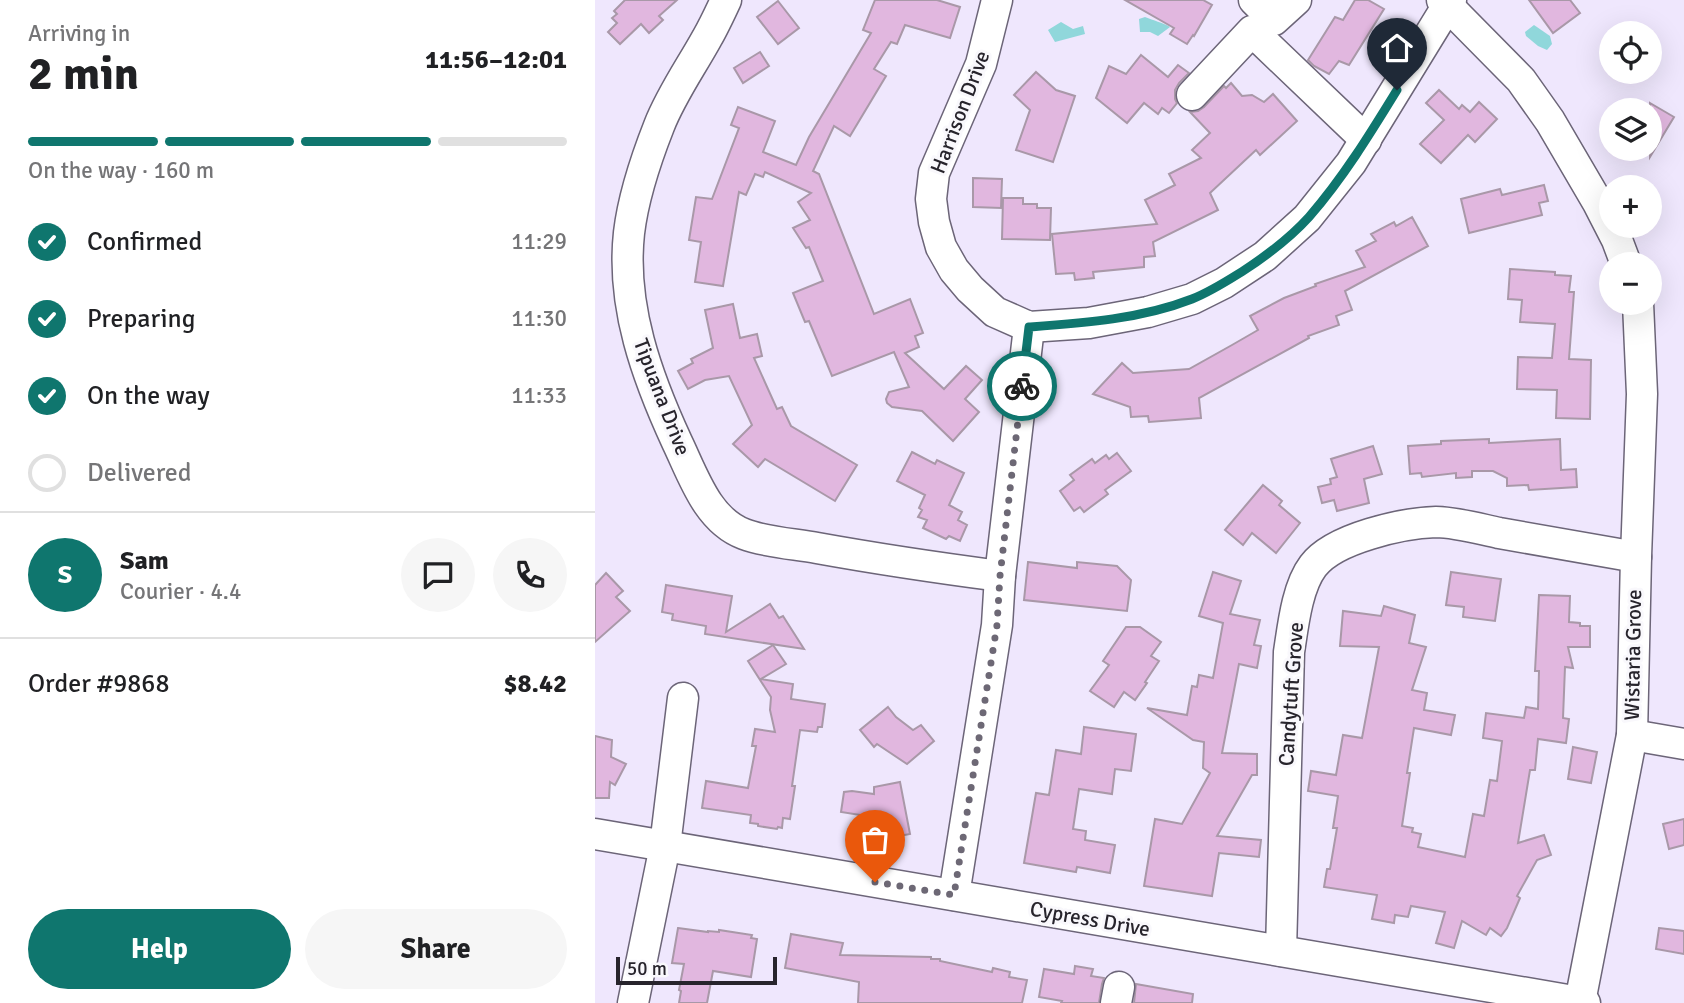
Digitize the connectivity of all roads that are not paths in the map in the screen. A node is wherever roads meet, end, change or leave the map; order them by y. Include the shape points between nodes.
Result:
1 (726, 0) edge
2 (997, 0) edge
3 (1254, 0) edge
4 (1296, 0) edge
5 (1447, 2) edge
6 (1192, 95) dead end
7 (1366, 140) junction
8 (1622, 252) edge
9 (1639, 315) edge
10 (1029, 327) junction
11 (1636, 557) junction
12 (1000, 576) junction
13 (683, 698) dead end
14 (1632, 734) junction
15 (1684, 744) edge
16 (595, 834) edge
17 (665, 846) junction
18 (954, 895) junction
19 (1281, 951) junction
20 (1571, 1002) edge
21 (633, 1003) edge

1 - 12 street, Tipuana Drive via 660,124 629,232 632,316 660,405 689,467 705,500 723,521 744,534
2 - 10 street, Harrison Drive via 981,64 934,173 931,199 941,247 954,270 995,312
3 - 4 street via 1274,20
5 - 7 street, Harrison Drive
5 - 8 street via 1521,80 1550,121
6 - 7 street via 1252,31
7 - 10 street, Harrison Drive via 1307,218 1265,256 1224,283 1192,299 1148,312 1089,323
9 - 11 street, Wistaria Grove via 1642,394
10 - 12 street
11 - 14 street, Wistaria Grove
11 - 19 street, Candytuft Grove via 1438,522 1399,526 1351,540 1327,552 1313,566 1300,594 1289,652
12 - 18 street via 997,625
13 - 17 street
14 - 15 street
14 - 20 street, Wistaria Grove
16 - 17 street, Cypress Drive
17 - 18 street, Cypress Drive
17 - 21 street
18 - 19 street, Cypress Drive
19 - 20 street, Cypress Drive

